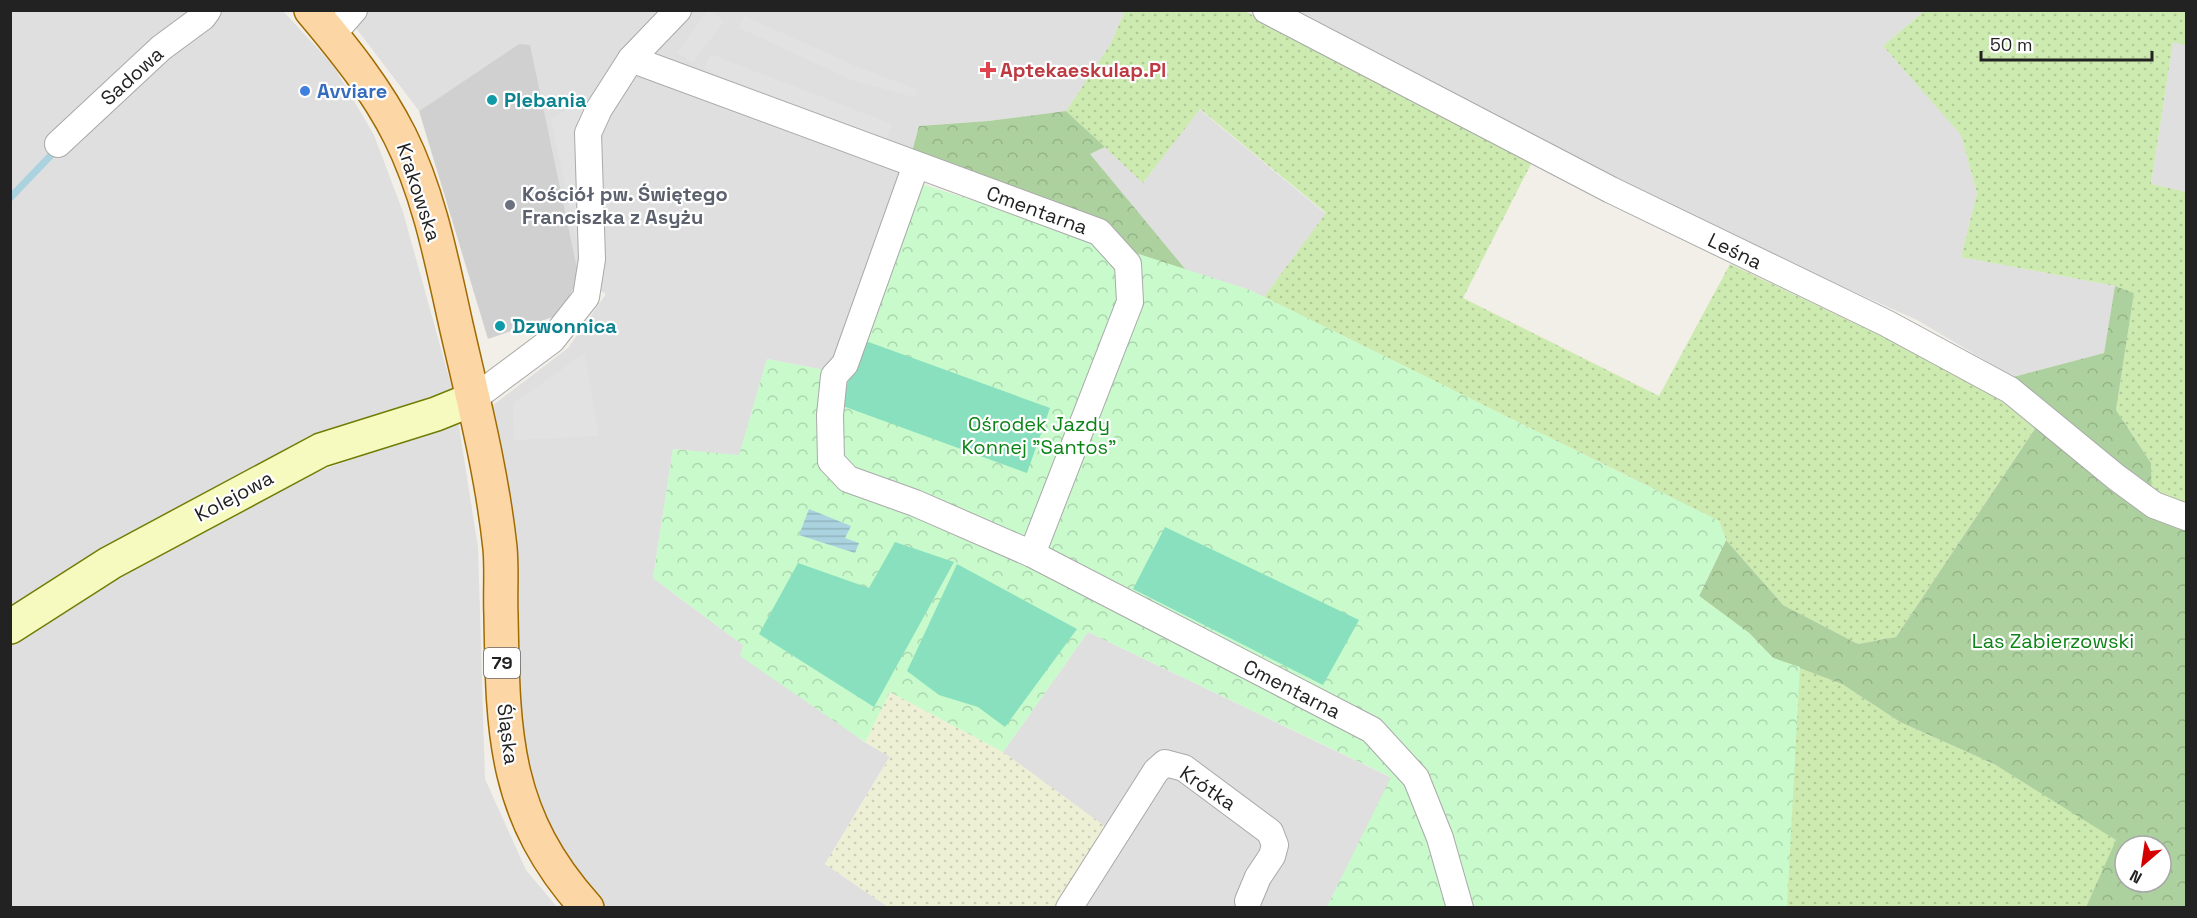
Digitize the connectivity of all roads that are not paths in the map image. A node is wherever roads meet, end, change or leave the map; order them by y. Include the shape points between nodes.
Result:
1 (208, 10) edge
2 (310, 10) edge
3 (354, 10) edge
4 (678, 10) edge
5 (1266, 10) edge
6 (332, 35) junction
7 (631, 59) junction
8 (58, 144) dead end
9 (916, 165) junction
10 (473, 399) junction
11 (2187, 517) edge
12 (1032, 554) junction
13 (10, 627) edge
14 (1248, 901) dead end
15 (587, 908) edge
16 (1069, 908) edge
17 (1460, 908) edge

1 - 8 street, Sadowa
2 - 6 main road, Krakowska / 79
3 - 6 street
4 - 7 street
5 - 11 street, Leśna via 1611,190 1886,323 2010,390 2154,505
6 - 10 main road, Krakowska / 79 via 385,108 412,164 444,273
7 - 9 street, Cmentarna
7 - 10 street via 588,133 592,259 586,297 552,340
9 - 12 street, Cmentarna via 845,364 834,376 831,461 848,479 915,503
9 - 12 street, Cmentarna via 1099,232 1128,264 1130,302
10 - 13 street, Kolejowa via 321,450 111,563
10 - 15 main road, Śląska / 79 via 500,551 503,715 510,764 537,838
12 - 17 street, Cmentarna via 1372,730 1416,778 1440,838
14 - 16 street, Krótka via 1272,856 1275,845 1270,832 1184,768 1166,763 1156,771

